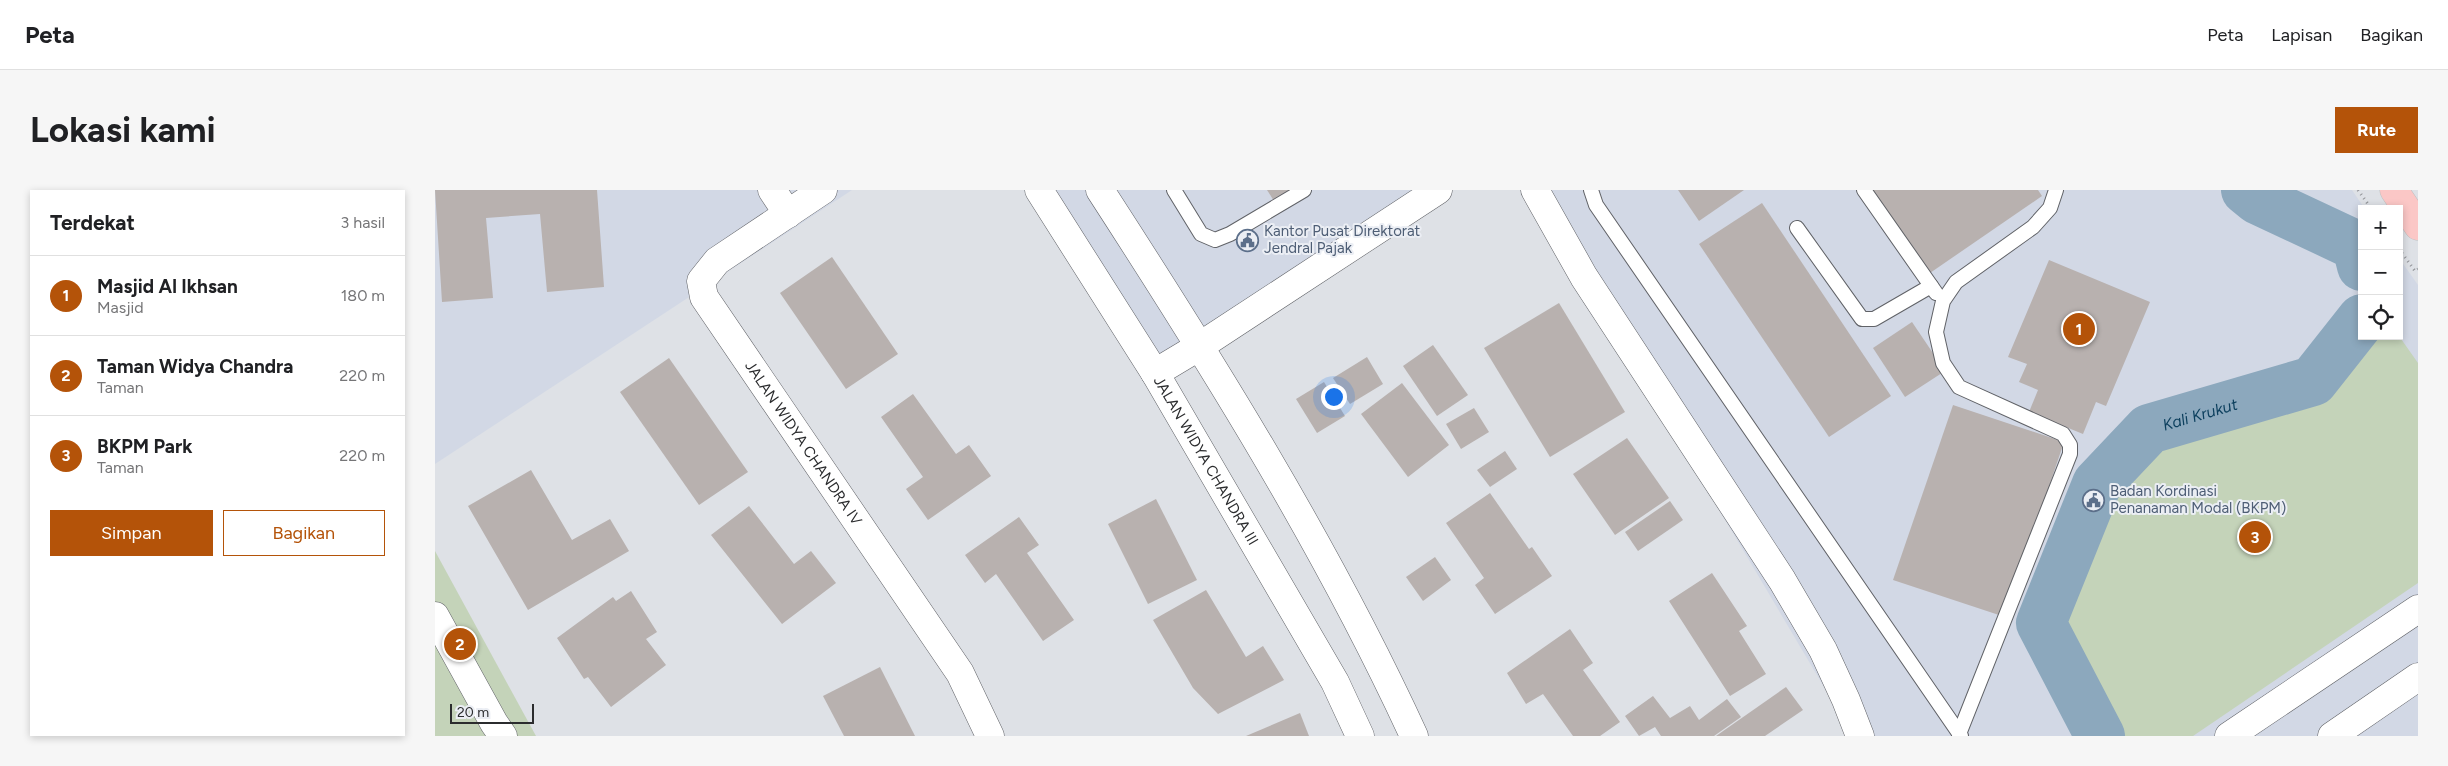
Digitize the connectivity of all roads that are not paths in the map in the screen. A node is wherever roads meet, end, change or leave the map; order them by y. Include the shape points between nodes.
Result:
1 (772, 190) edge
2 (823, 190) edge
3 (1039, 190) edge
4 (1100, 190) edge
5 (1174, 190) edge
6 (1304, 190) edge
7 (1438, 190) edge
8 (1535, 190) edge
9 (1591, 190) edge
10 (1864, 190) edge
11 (2056, 190) edge
12 (2393, 190) edge
13 (788, 214) junction
14 (2418, 226) edge
15 (1797, 228) dead end
16 (1931, 286) junction
17 (1943, 301) junction
18 (1200, 346) junction
19 (1155, 373) junction
20 (435, 616) edge
21 (2416, 616) edge
22 (2418, 677) edge
23 (1960, 735) edge
24 (503, 736) edge
25 (990, 736) edge
26 (1360, 736) edge
27 (1414, 736) edge
28 (1860, 736) edge
29 (2229, 736) edge
30 (2332, 736) edge

1 - 13 street
2 - 13 street, JALAN WIDYA CHANDRA IV
3 - 19 street, JALAN WIDYA CHANDRA III
4 - 18 street
5 - 6 lane via 1201,234 1215,240
7 - 18 street
8 - 28 street via 1584,277 1782,580 1823,650
9 - 23 lane via 1596,205
10 - 16 lane
11 - 17 lane via 2050,208 2033,228 1956,282
12 - 14 highway
13 - 25 street, JALAN WIDYA CHANDRA IV via 717,261 701,281 704,297 960,673
15 - 16 lane via 1862,319 1874,319
16 - 17 lane
17 - 23 lane via 1936,332 1943,363 1959,387 2063,434 2069,445 2069,454
18 - 19 street
18 - 27 street via 1314,540 1371,644
19 - 26 street, JALAN WIDYA CHANDRA III via 1335,682
20 - 24 street
21 - 29 street
22 - 30 street

